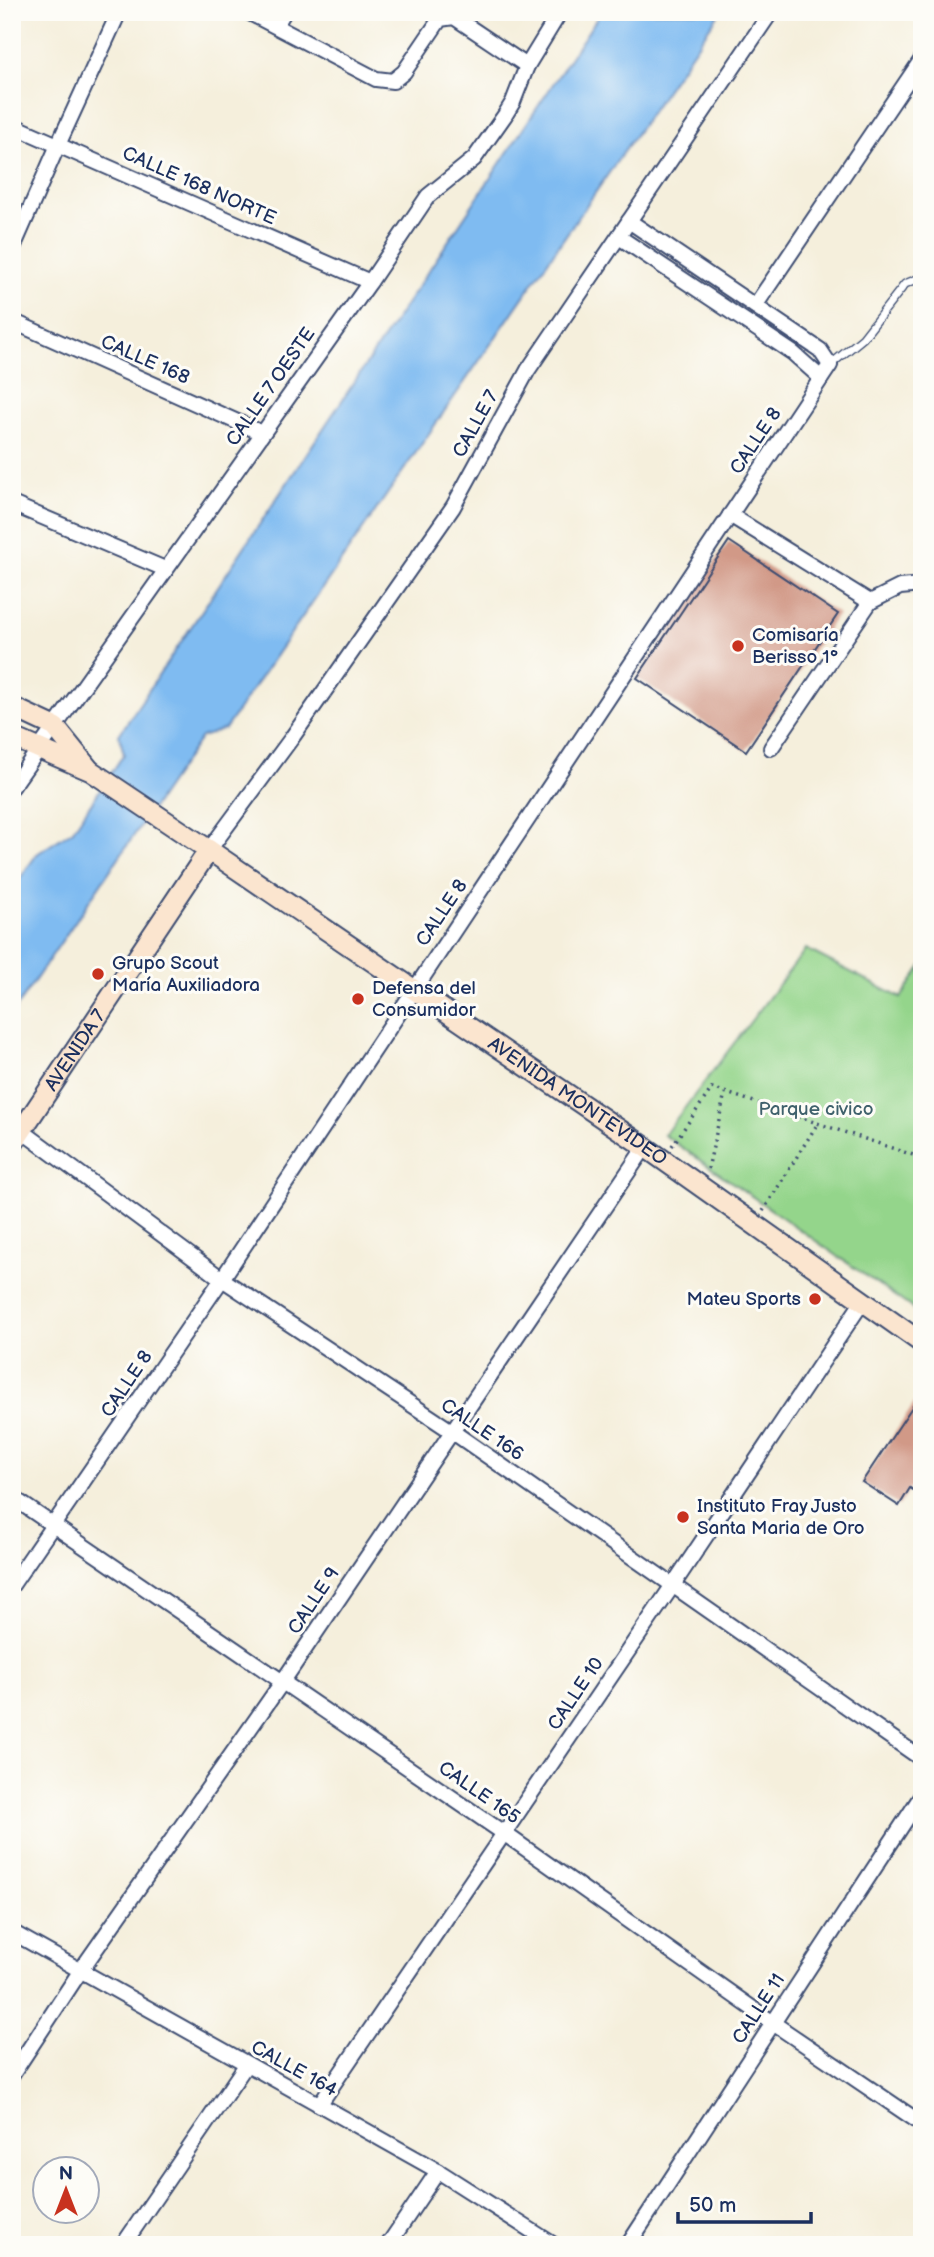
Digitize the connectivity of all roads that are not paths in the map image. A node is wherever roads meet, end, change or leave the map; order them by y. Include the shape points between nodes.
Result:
1 (119, 12) edge
2 (248, 12) edge
3 (560, 12) edge
4 (771, 12) edge
5 (455, 15) edge
6 (280, 19) edge
7 (922, 59) edge
8 (527, 66) junction
9 (12, 125) edge
10 (58, 145) junction
11 (629, 221) junction
12 (619, 237) junction
13 (12, 250) edge
14 (922, 277) edge
15 (370, 282) junction
16 (755, 306) junction
17 (12, 321) edge
18 (830, 365) junction
19 (821, 378) junction
20 (262, 433) junction
21 (12, 504) edge
22 (730, 514) junction
23 (165, 569) junction
24 (922, 584) edge
25 (870, 601) junction
26 (12, 706) edge
27 (55, 727) junction
28 (12, 737) edge
29 (771, 748) dead end
30 (37, 749) junction
31 (91, 771) junction
32 (12, 787) edge
33 (209, 850) junction
34 (415, 989) junction
35 (17, 1138) edge
36 (645, 1147) junction
37 (222, 1279) junction
38 (863, 1301) junction
39 (922, 1343) edge
40 (453, 1432) junction
41 (12, 1497) edge
42 (53, 1526) junction
43 (12, 1585) edge
44 (673, 1585) junction
45 (283, 1681) junction
46 (922, 1759) edge
47 (922, 1795) edge
48 (505, 1834) junction
49 (12, 1932) edge
50 (81, 1970) junction
51 (773, 2023) junction
52 (246, 2065) junction
53 (12, 2075) edge
54 (319, 2105) junction
55 (922, 2124) edge
56 (438, 2171) junction
57 (123, 2245) edge
58 (388, 2245) edge
59 (554, 2245) edge
60 (628, 2245) edge

1 - 10 street
2 - 6 street
3 - 8 street, CALLE 7 OESTE
4 - 11 street, CALLE 7
5 - 6 street via 440,19 393,81 376,79
5 - 8 street
7 - 16 street
8 - 15 street, CALLE 7 OESTE via 506,115 474,159 428,196
9 - 10 street, CALLE 168 NORTE
10 - 13 street
10 - 15 street, CALLE 168 NORTE
11 - 12 street, CALLE 7
11 - 16 street
12 - 19 street via 793,353
12 - 33 street, CALLE 7 via 528,370 453,507
14 - 18 lane via 905,284 863,338
15 - 20 street, CALLE 7 OESTE
16 - 18 street via 820,350
17 - 20 street, CALLE 168
18 - 19 street, CALLE 8
19 - 22 street, CALLE 8
20 - 23 street, CALLE 7 OESTE
21 - 23 street
22 - 25 street
22 - 34 street, CALLE 8
23 - 27 street, CALLE 7 OESTE
24 - 25 street via 900,587
25 - 29 street
26 - 27 main road, AVENIDA MONTEVIDEO
27 - 30 street, CALLE 7 OESTE
27 - 31 main road, AVENIDA MONTEVIDEO
28 - 30 main road, AVENIDA MONTEVIDEO
30 - 31 main road, AVENIDA MONTEVIDEO
30 - 32 street, CALLE 7 OESTE
31 - 33 main road, AVENIDA MONTEVIDEO
33 - 34 main road, AVENIDA MONTEVIDEO
33 - 35 main road, AVENIDA 7
34 - 36 main road, AVENIDA MONTEVIDEO
34 - 37 street, CALLE 8
35 - 37 street, CALLE 166
36 - 38 main road, AVENIDA MONTEVIDEO
36 - 40 street, CALLE 9
37 - 40 street, CALLE 166
37 - 42 street, CALLE 8
38 - 39 main road, AVENIDA MONTEVIDEO
38 - 44 street, CALLE 10
40 - 44 street, CALLE 166
40 - 45 street, CALLE 9
41 - 42 street, CALLE 165
42 - 43 street, CALLE 8
42 - 45 street, CALLE 165
44 - 46 street, CALLE 166
44 - 48 street, CALLE 10
45 - 48 street, CALLE 165
45 - 50 street, CALLE 9
47 - 51 street, CALLE 11
48 - 51 street, CALLE 165
48 - 54 street, CALLE 10
49 - 50 street, CALLE 164
50 - 52 street, CALLE 164
50 - 53 street, CALLE 9
51 - 55 street, CALLE 165
51 - 60 street, CALLE 11
52 - 54 street, CALLE 164
52 - 57 street
54 - 56 street, CALLE 164
56 - 58 street
56 - 59 street, CALLE 164

